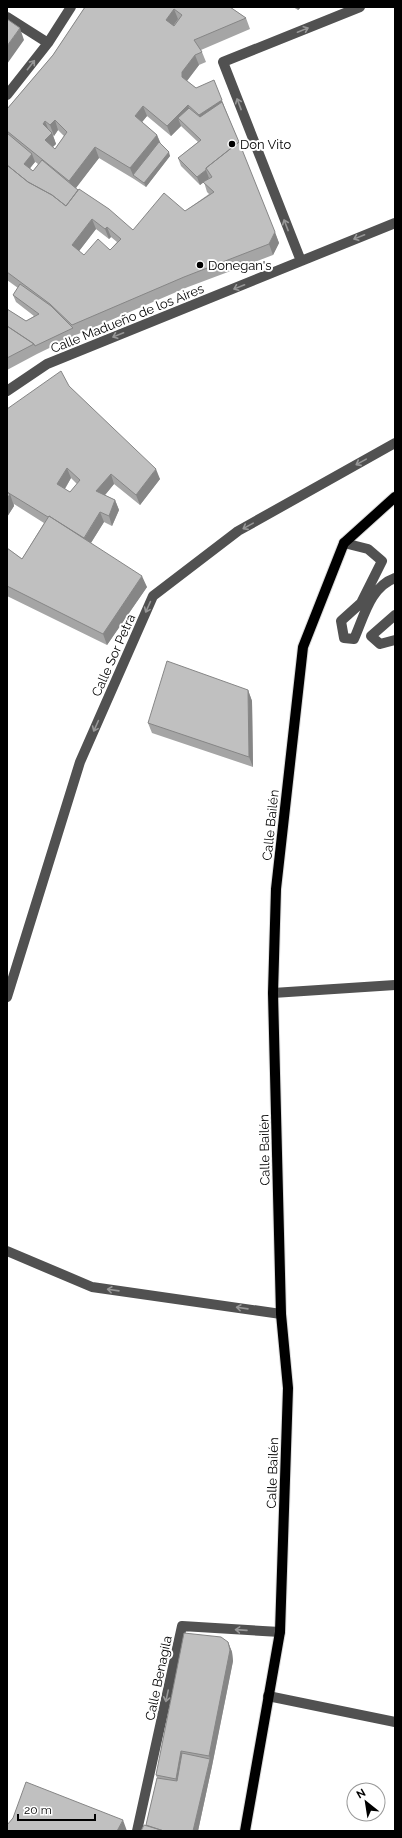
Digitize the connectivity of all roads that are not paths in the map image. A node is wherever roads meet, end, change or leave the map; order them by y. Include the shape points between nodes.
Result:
1 (71, 7) edge
2 (360, 7) edge
3 (7, 17) edge
4 (48, 43) junction
5 (7, 95) edge
6 (395, 223) edge
7 (300, 261) junction
8 (7, 391) edge
9 (395, 443) edge
10 (395, 497) edge
11 (344, 543) junction
12 (395, 578) edge
13 (395, 616) edge
14 (395, 640) edge
15 (395, 985) edge
16 (273, 993) junction
17 (7, 997) edge
18 (7, 1251) edge
19 (281, 1314) junction
20 (280, 1632) junction
21 (268, 1696) junction
22 (395, 1722) edge
23 (137, 1831) edge
24 (245, 1831) edge

1 - 4 street
7 -> 2 street via 223,62
3 - 4 street
5 -> 4 street
6 -> 7 street, Calle Madueño de los Aires
7 -> 8 street, Calle Madueño de los Aires via 47,364
9 -> 17 street, Calle Sor Petra via 238,531 153,596 80,762
10 - 11 main road, Calle Bailén
11 - 12 street via 368,549 382,561 361,603 341,621 344,638 354,639 376,590 388,580
11 - 16 main road, Calle Bailén via 303,647 276,889
13 - 14 street via 371,636 380,644
15 - 16 street
16 - 19 main road, Calle Bailén
19 -> 18 street via 92,1287
19 - 20 main road, Calle Bailén via 288,1388
20 - 21 main road, Calle Bailén
20 -> 23 street, Calle Benagila via 182,1626
21 - 22 street
21 - 24 main road, Calle Bailén

